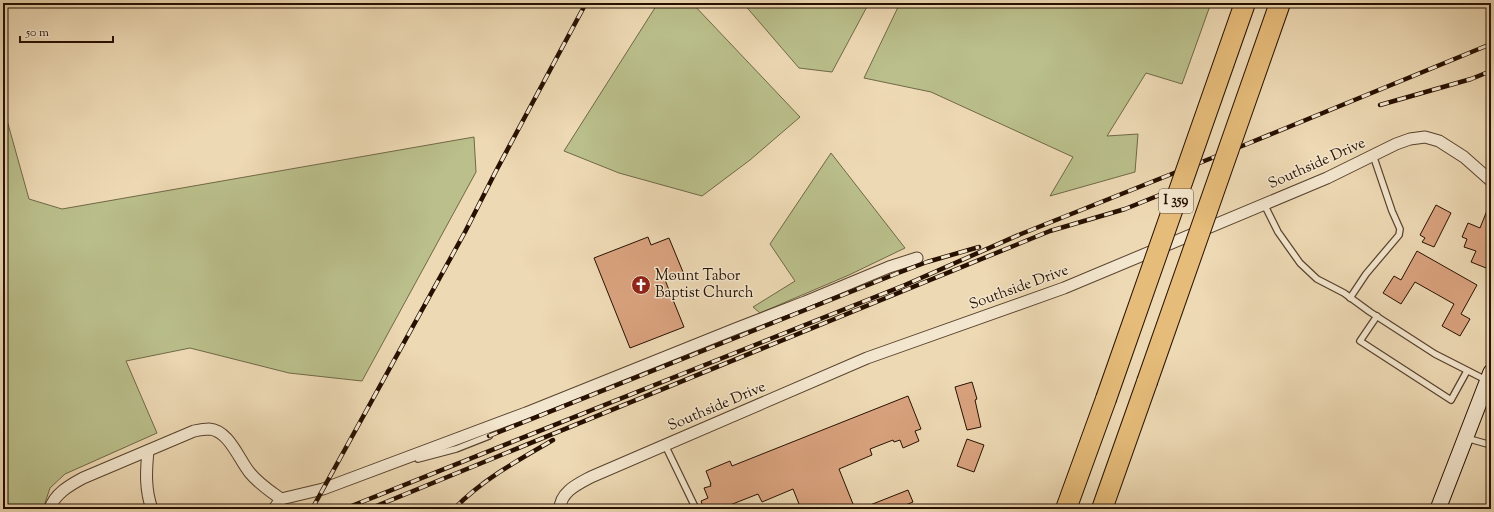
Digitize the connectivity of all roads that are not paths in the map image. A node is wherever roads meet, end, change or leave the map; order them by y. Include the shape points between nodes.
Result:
1 (1245, 3) edge
2 (1280, 3) edge
3 (1373, 156) junction
4 (1491, 181) edge
5 (1264, 204) junction
6 (917, 258) dead end
7 (1350, 298) junction
8 (1377, 316) junction
9 (1467, 371) junction
10 (1489, 377) edge
11 (489, 436) dead end
12 (1466, 438) junction
13 (665, 445) junction
14 (1491, 445) edge
15 (148, 452) junction
16 (371, 471) junction
17 (281, 499) junction
18 (50, 509) edge
19 (152, 509) edge
20 (274, 509) edge
21 (560, 509) edge
22 (696, 509) edge
23 (1066, 509) edge
24 (1102, 509) edge
25 (1438, 509) edge

1 - 23 highway, I 359, bridge
2 - 24 highway, I 359, bridge
3 - 4 street, Southside Drive via 1410,139 1425,138 1439,141 1452,148
3 - 5 street, Southside Drive
3 - 7 lane via 1400,229 1399,235 1366,274
5 - 7 lane via 1278,232 1300,263 1317,280
5 - 13 street, Southside Drive via 1064,288 866,358
6 - 16 street via 526,413
7 - 8 lane
8 - 9 lane via 1435,354
8 - 9 lane via 1360,341 1451,400
9 - 10 lane
10 - 12 main road
11 - 16 lane via 456,448
12 - 14 lane
12 - 25 main road
13 - 21 street, Southside Drive via 580,483 569,490 560,502
13 - 22 lane
15 - 17 street via 194,431 214,430 230,442 240,460 259,483
15 - 18 street via 70,485 58,495
15 - 19 street via 146,476 148,500
16 - 17 street via 323,489
17 - 20 street

